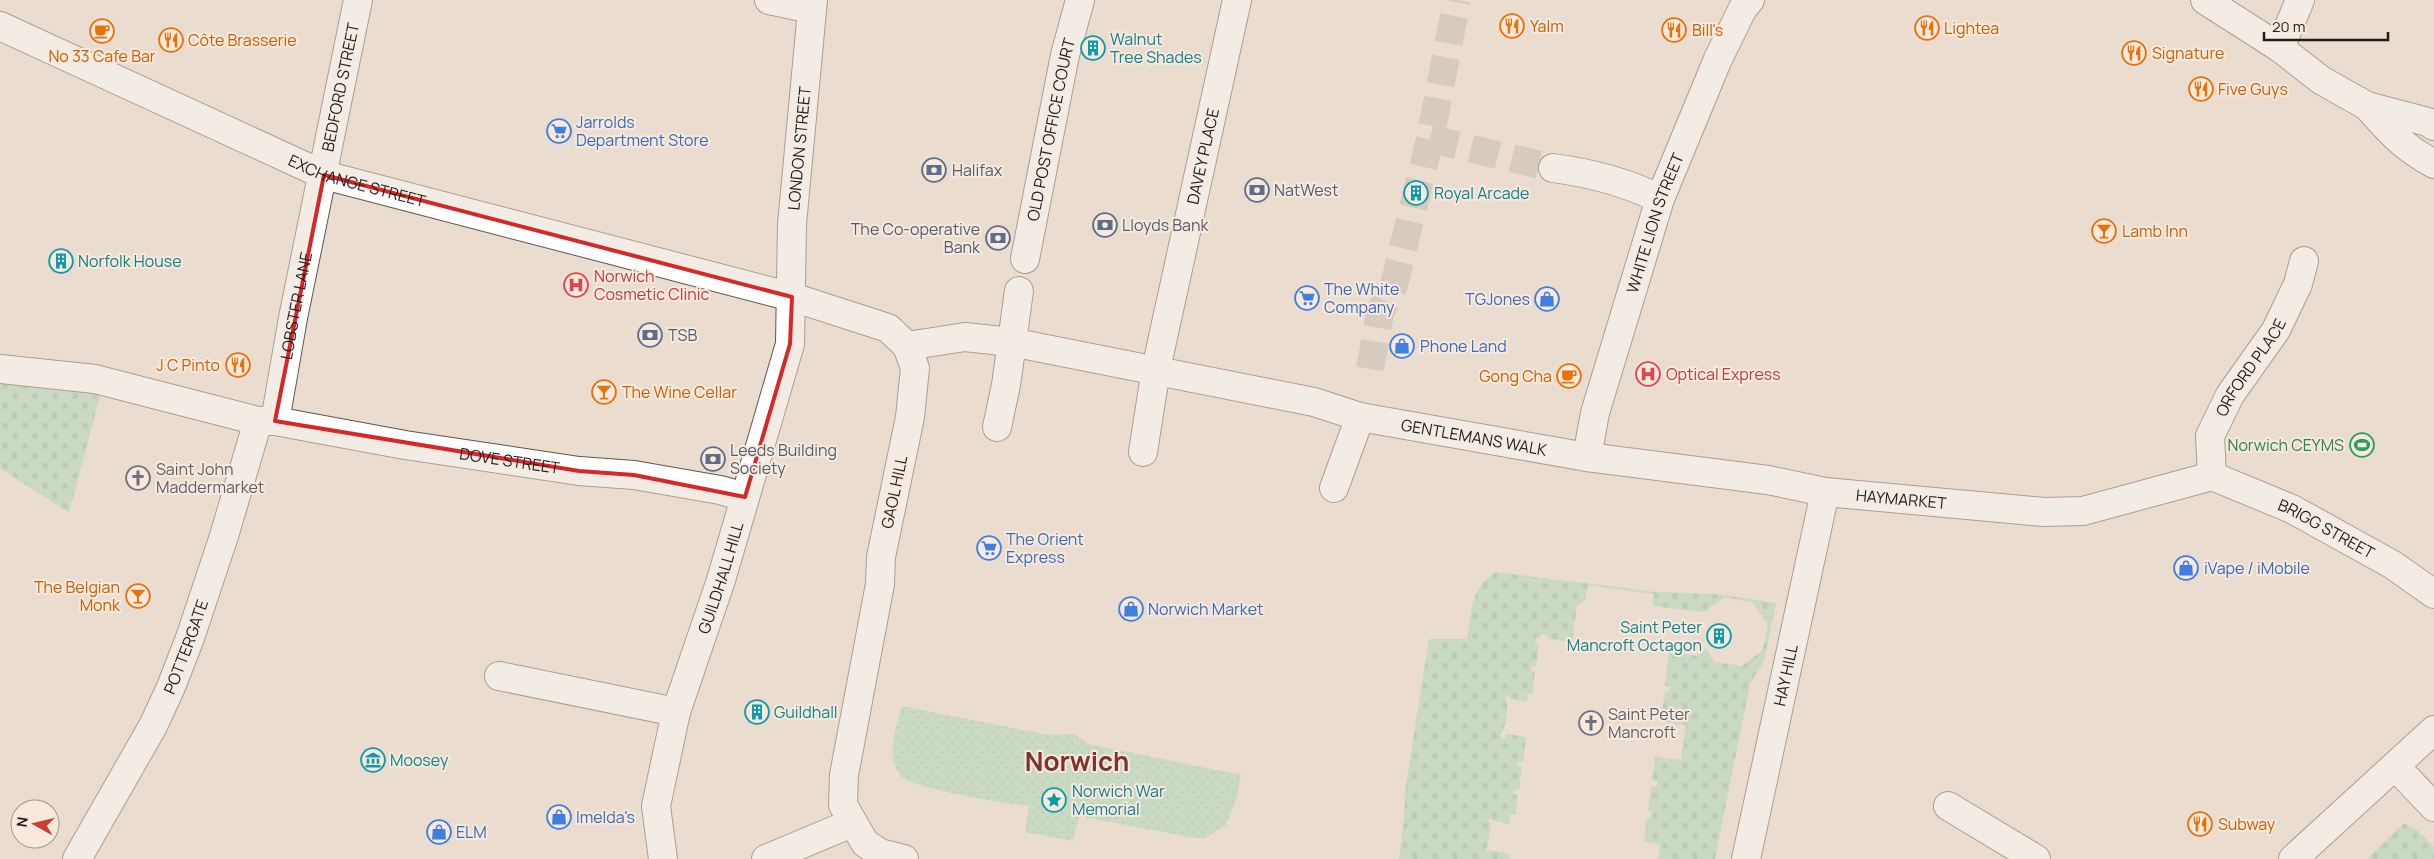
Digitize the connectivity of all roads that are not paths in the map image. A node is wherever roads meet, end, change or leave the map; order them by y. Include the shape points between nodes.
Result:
1 (358, 0) edge
2 (769, 0) edge
3 (1080, 0) edge
4 (1237, 0) edge
5 (1750, 0) edge
6 (2206, 0) edge
7 (2300, 0) edge
8 (812, 4) edge
9 (0, 26) edge
10 (2280, 48) junction
11 (2367, 106) junction
12 (2434, 126) edge
13 (2434, 164) edge
14 (1553, 168) tunnel mouth
15 (324, 175) junction
16 (1660, 199) junction
17 (1025, 259) dead end
18 (2304, 261) dead end
19 (733, 282) joint
20 (1019, 291) dead end
21 (792, 297) junction
22 (1011, 342) junction
23 (906, 346) junction
24 (0, 369) edge
25 (1156, 369) junction
26 (1360, 417) junction
27 (266, 421) junction
28 (997, 426) dead end
29 (1143, 452) dead end
30 (1587, 457) junction
31 (2212, 476) junction
32 (1334, 488) dead end
33 (1824, 492) junction
34 (745, 497) junction
35 (2434, 594) edge
36 (499, 676) dead end
37 (676, 712) junction
38 (2434, 730) edge
39 (2396, 767) junction
40 (2434, 807) edge
41 (1958, 810) dead end
42 (852, 823) junction
43 (76, 859) edge
44 (663, 859) edge
45 (766, 859) edge
46 (904, 859) edge
47 (1746, 859) edge
48 (2036, 859) edge
49 (2293, 859) edge

1 - 15 street, BEDFORD STREET
2 - 8 street
3 - 17 street, OLD POST OFFICE COURT via 1065,55
4 - 25 street, DAVEY PLACE
5 - 16 street, WHITE LION STREET via 1718,58
6 - 10 street
7 - 10 street
8 - 21 street, LONDON STREET via 792,224
9 - 15 street, EXCHANGE STREET
10 - 11 street via 2301,66
11 - 12 street
11 - 13 street via 2396,139
14 - 16 street via 1596,174
15 - 19 street, EXCHANGE STREET
15 - 27 street, LOBSTER LANE via 293,318
16 - 30 street, WHITE LION STREET via 1595,413
18 - 31 street, ORFORD PLACE via 2298,284 2276,330 2230,394 2210,436
19 - 21 street, GAOL HILL
20 - 22 street
21 - 23 street, GAOL HILL via 888,328
21 - 34 street, GUILDHALL HILL via 790,344
22 - 23 street, GENTLEMANS WALK via 965,337
22 - 25 street, GENTLEMANS WALK
22 - 28 street
23 - 42 street, GAOL HILL via 915,368 910,417 881,557 878,593 844,775 843,805
24 - 27 street via 95,379
25 - 26 street, GENTLEMANS WALK via 1314,402
25 - 29 street
26 - 30 street, GENTLEMANS WALK
26 - 32 street
27 - 34 street, DOVE STREET via 579,471 634,475
27 - 43 street, POTTERGATE via 171,687 153,726
30 - 33 street, HAYMARKET via 1768,480
31 - 33 street, HAYMARKET via 2083,512 2044,512
31 - 35 street, BRIGG STREET via 2292,509 2392,565
33 - 47 street, HAY HILL
34 - 37 street, GUILDHALL HILL via 721,580
36 - 37 street
37 - 44 street, GUILDHALL HILL via 656,806
38 - 39 street
39 - 40 street
39 - 49 street
41 - 48 street
42 - 45 street
42 - 46 street, GAOL HILL via 865,844 880,853

